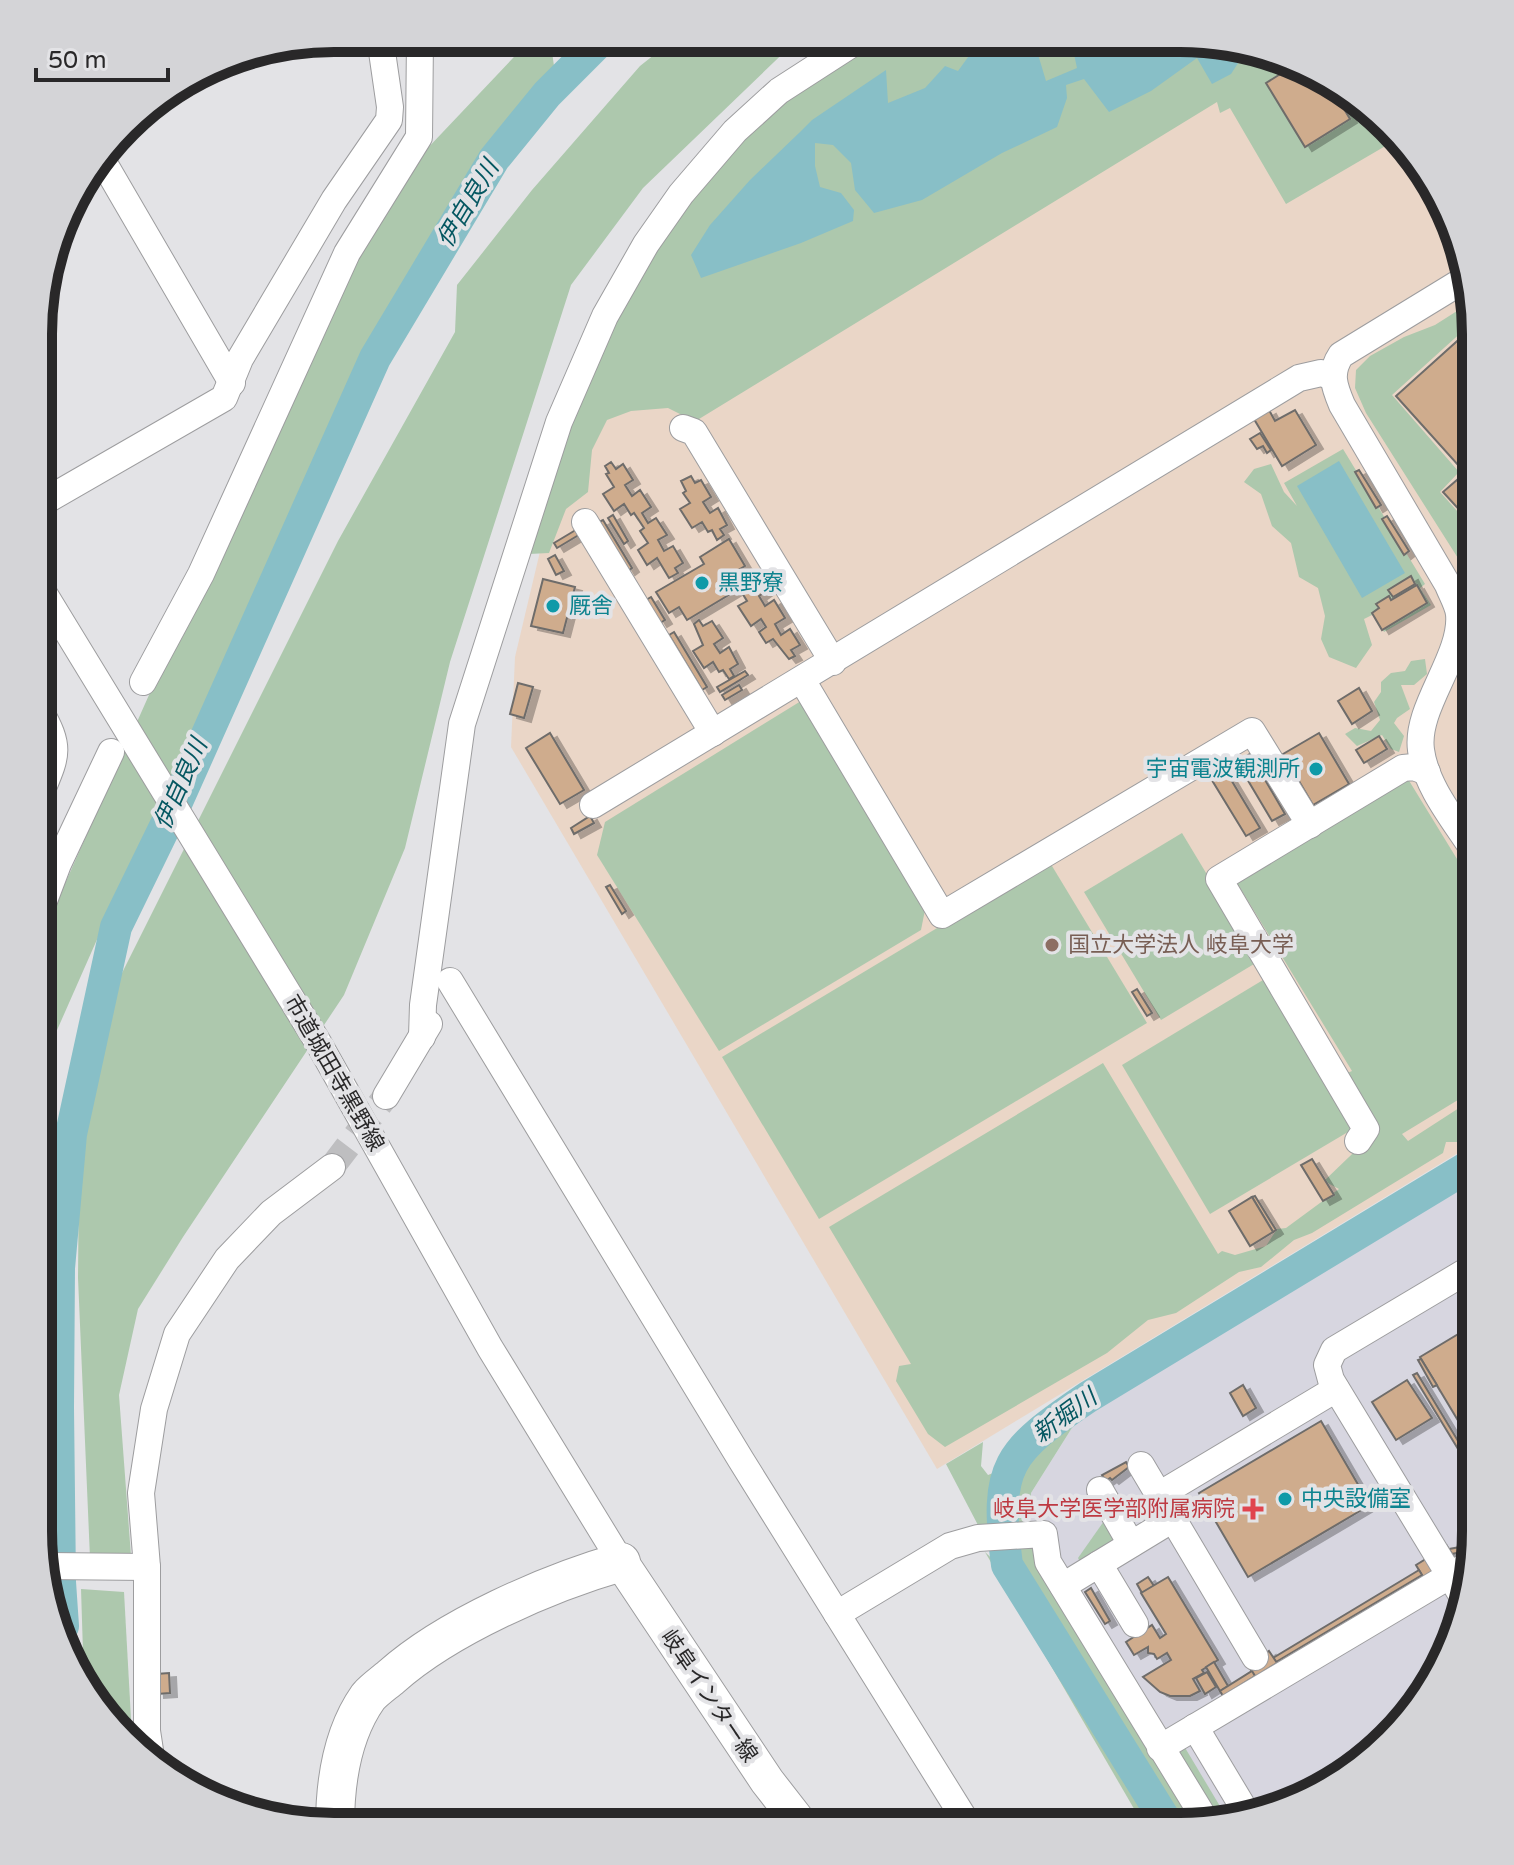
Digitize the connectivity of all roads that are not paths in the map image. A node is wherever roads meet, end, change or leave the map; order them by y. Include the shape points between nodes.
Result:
1 (839, 52) edge
2 (382, 53) edge
3 (420, 53) edge
4 (106, 167) edge
5 (1458, 284) edge
6 (1333, 377) junction
7 (232, 383) junction
8 (683, 428) dead end
9 (52, 497) edge
10 (585, 522) dead end
11 (52, 607) edge
12 (833, 662) junction
13 (802, 680) junction
14 (143, 682) dead end
15 (52, 732) edge
16 (713, 733) junction
17 (111, 752) dead end
18 (52, 767) edge
19 (1427, 772) junction
20 (593, 805) dead end
21 (1310, 825) junction
22 (1462, 831) edge
23 (52, 880) edge
24 (422, 1037) junction
25 (386, 1096) tunnel mouth
26 (1358, 1141) dead end
27 (332, 1167) tunnel mouth
28 (1461, 1274) edge
29 (1336, 1389) junction
30 (1141, 1465) dead end
31 (1100, 1490) dead end
32 (1159, 1495) junction
33 (1173, 1519) junction
34 (1131, 1544) junction
35 (621, 1562) junction
36 (1099, 1564) junction
37 (54, 1566) edge
38 (140, 1568) junction
39 (1459, 1575) edge
40 (1458, 1579) edge
41 (1063, 1586) junction
42 (837, 1614) junction
43 (1135, 1624) dead end
44 (1263, 1671) junction
45 (1195, 1727) junction
46 (149, 1744) edge
47 (1160, 1748) junction
48 (1242, 1806) edge
49 (792, 1812) edge
50 (960, 1812) edge
51 (1197, 1812) edge
52 (335, 1813) edge
53 (353, 1813) edge

1 - 24 street via 779,91 735,131 681,194 646,244 599,330 559,422 462,724
2 - 7 street via 389,120 334,200 240,359
3 - 14 street via 419,137 347,253 201,574
4 - 7 street
5 - 6 street via 1341,355
6 - 12 street via 1321,373 1299,378
6 - 19 street via 1342,405 1448,585 1459,614 1456,638 1421,730
7 - 9 street via 224,398
8 - 12 street via 694,432
10 - 16 street
11 - 35 street, 市道城田寺黒野線 via 319,1044 490,1348
12 - 13 street
13 - 16 street
13 - 21 street via 942,915 1252,731
15 - 18 street
16 - 20 street
17 - 23 street
19 - 21 street via 1403,768
19 - 22 street
21 - 26 street via 1219,879 1366,1129
24 - 25 street
24 - 42 street via 450,981
27 - 38 street via 271,1213 227,1259 177,1334 154,1409 141,1493
28 - 29 street via 1334,1350 1327,1365
29 - 32 street
29 - 39 street
30 - 32 street
31 - 34 street
32 - 33 street
33 - 34 street
33 - 44 street
34 - 36 street
35 - 49 main road, 岐阜インター線
35 - 52 highway via 577,1574 465,1627 416,1655 369,1696 346,1741
35 - 53 highway via 589,1588 424,1672 380,1715 363,1749
36 - 41 street
36 - 43 street
37 - 38 street
38 - 46 street
40 - 44 street
41 - 42 street via 1048,1562 1044,1534 978,1538 950,1546
41 - 47 street
42 - 50 street
44 - 45 street
45 - 47 street
45 - 48 street
47 - 51 street

